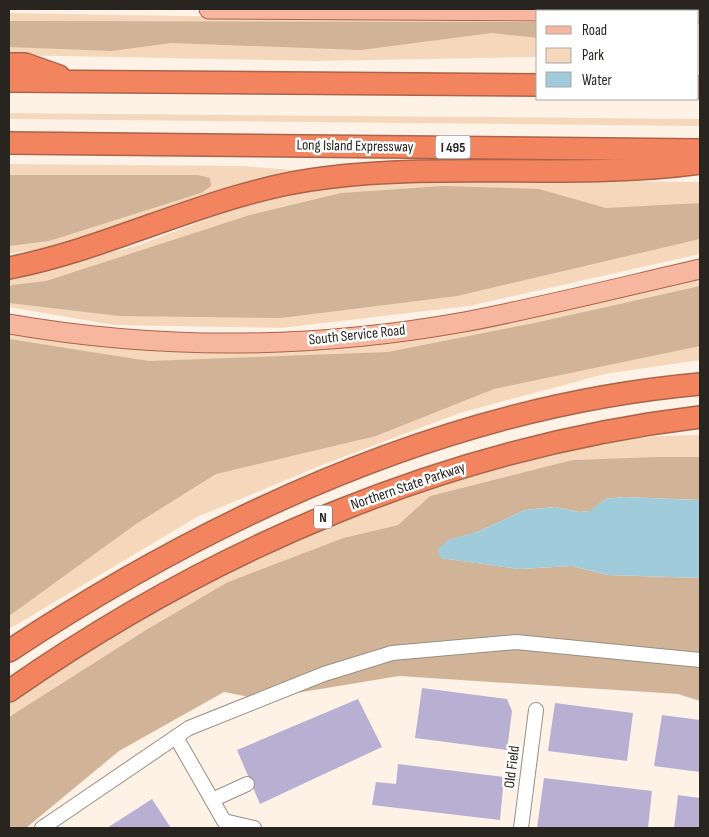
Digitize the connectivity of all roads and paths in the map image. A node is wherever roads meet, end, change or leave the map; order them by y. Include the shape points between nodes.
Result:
1 (209, 9) edge
2 (536, 11) edge
3 (9, 64) edge
4 (9, 81) edge
5 (73, 81) junction
6 (536, 86) edge
7 (9, 143) edge
8 (700, 150) edge
9 (700, 163) edge
10 (9, 268) edge
11 (700, 269) edge
12 (9, 324) edge
13 (700, 384) edge
14 (700, 417) edge
15 (9, 651) edge
16 (700, 660) edge
17 (9, 691) edge
18 (536, 710) dead end
19 (176, 737) junction
20 (247, 784) dead end
21 (212, 800) junction
22 (220, 825) edge
23 (42, 828) edge
24 (254, 828) edge
25 (521, 828) edge

1 - 2 main road
3 - 5 highway via 25,64
4 - 5 highway
5 - 6 highway
7 - 8 highway, Long Island Expressway / I 495
9 - 10 highway via 651,170 460,170 323,178 259,191 92,246
11 - 12 main road, South Service Road via 464,322 330,339 247,343 166,341
13 - 15 highway, N via 635,392 529,413 369,463 269,505 171,554 75,608
14 - 17 highway, Northern State Parkway / N via 612,430 508,453 418,480 351,505 291,530 195,579 108,628
16 - 19 street via 516,642 392,653 324,674 190,728
18 - 25 street, Old Field
19 - 21 street
19 - 23 street
20 - 21 street
21 - 22 street
22 - 24 street

